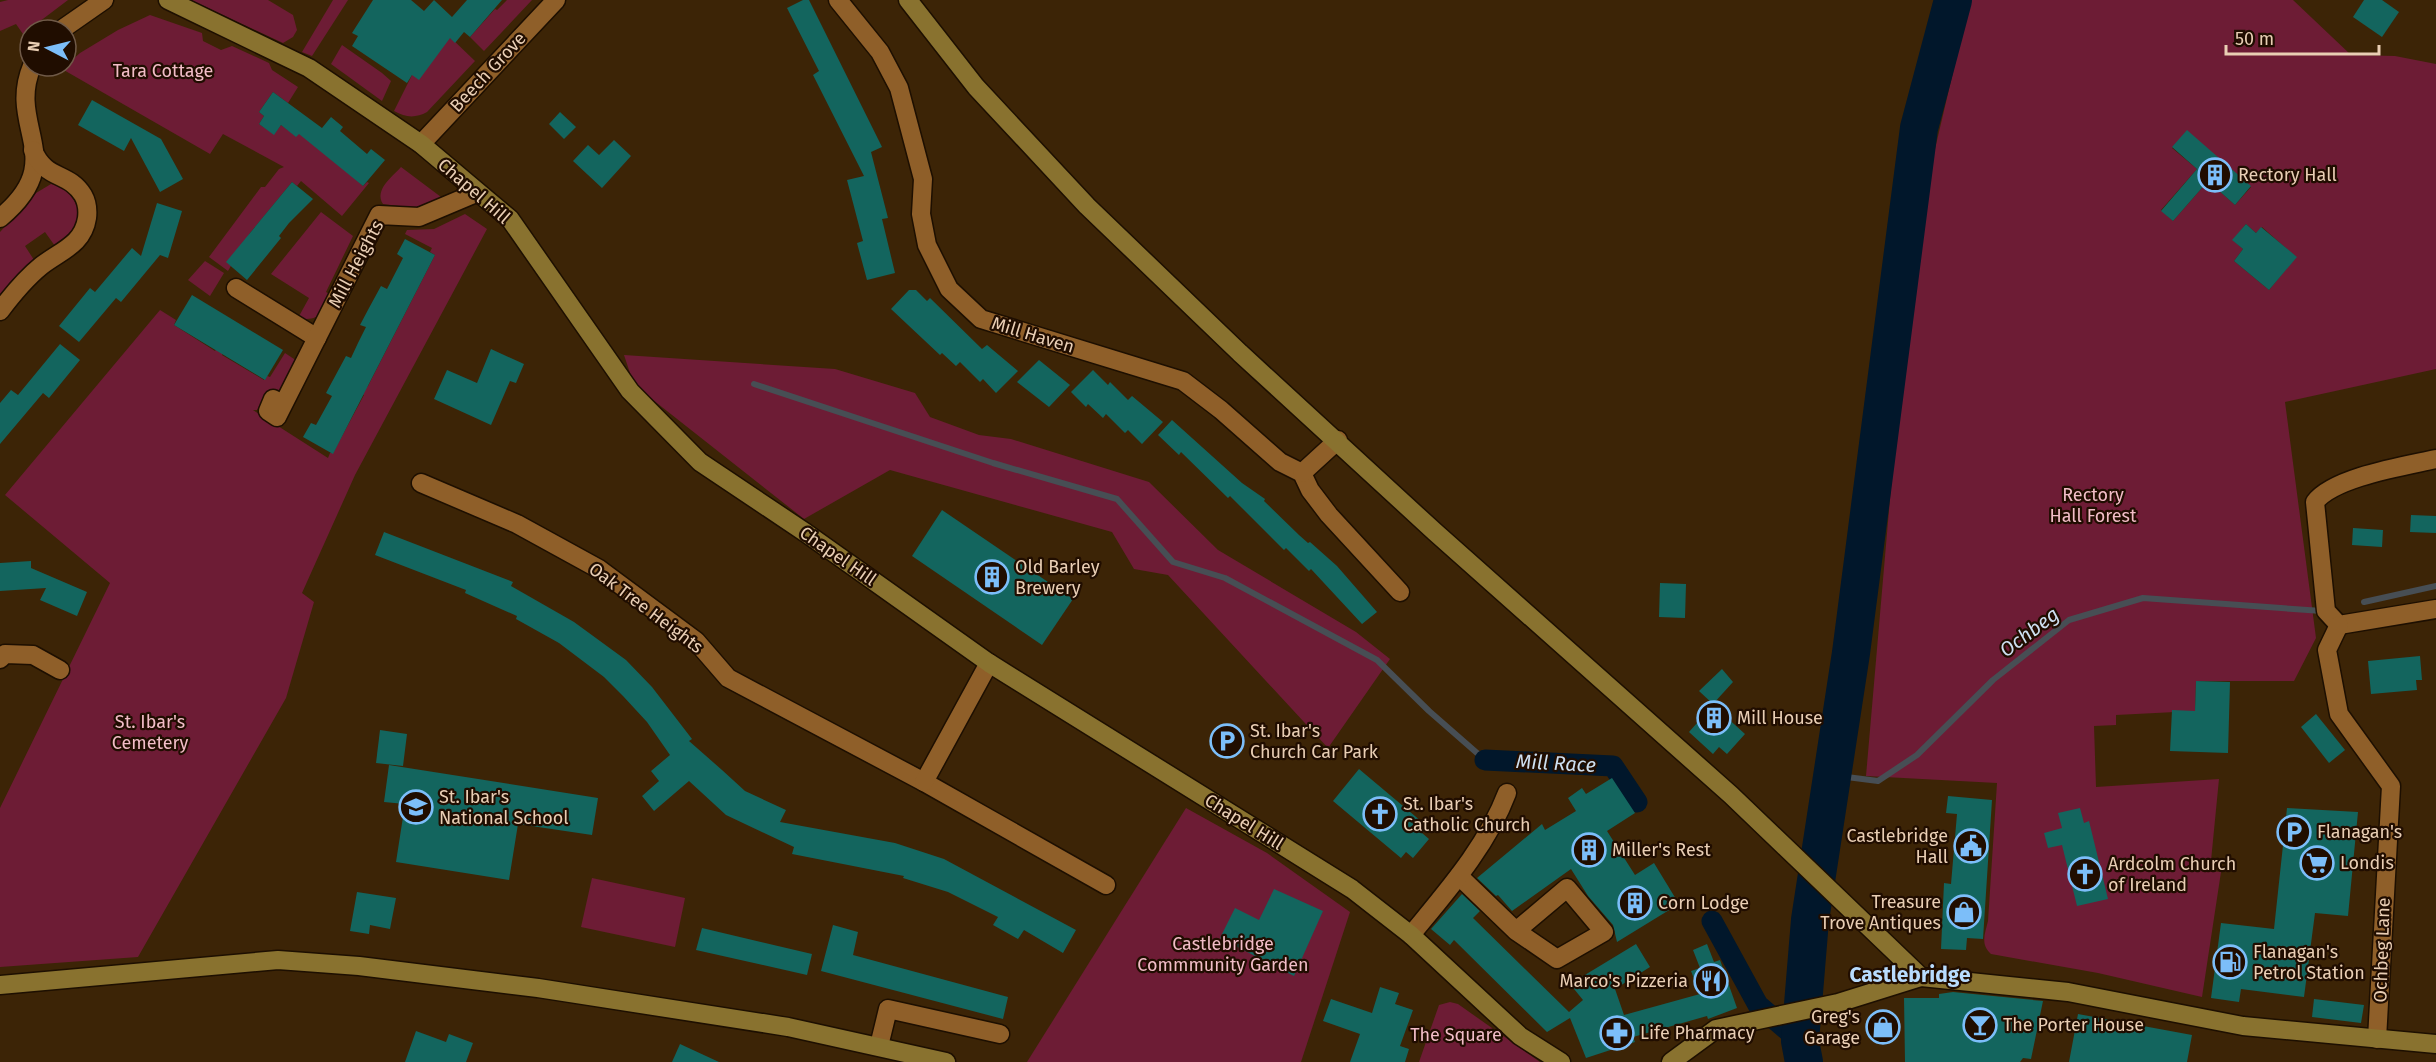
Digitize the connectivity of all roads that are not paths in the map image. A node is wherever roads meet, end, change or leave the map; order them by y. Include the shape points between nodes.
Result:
1 (104, 0) edge
2 (168, 0) edge
3 (556, 0) edge
4 (838, 0) edge
5 (908, 0) edge
6 (78, 19) edge
7 (28, 78) edge
8 (420, 144) junction
9 (33, 150) junction
10 (476, 193) junction
11 (0, 218) edge
12 (236, 288) dead end
13 (0, 311) edge
14 (317, 338) junction
15 (283, 404) dead end
16 (1338, 440) junction
17 (2436, 459) edge
18 (1302, 473) junction
19 (421, 483) dead end
20 (1400, 592) dead end
21 (2436, 609) edge
22 (2339, 625) junction
23 (0, 659) edge
24 (989, 663) junction
25 (60, 670) dead end
26 (924, 782) junction
27 (1506, 793) dead end
28 (1459, 876) junction
29 (1107, 885) dead end
30 (1516, 931) junction
31 (1412, 935) junction
32 (1921, 976) junction
33 (0, 985) edge
34 (1000, 1034) dead end
35 (2377, 1039) junction
36 (2436, 1044) edge
37 (879, 1046) junction
38 (946, 1062) edge
39 (1561, 1062) edge
40 (1671, 1062) edge

1 - 6 street
2 - 8 street, Chapel Hill via 309,68
3 - 8 street, Beech Grove
4 - 18 street, Mill Haven via 880,52 899,88 923,179 921,214 927,245 949,289 981,319 1183,381 1280,462
5 - 16 street via 976,87 1043,162 1240,353
7 - 9 street via 26,98
8 - 10 street, Chapel Hill
9 - 11 street via 35,169 29,188
9 - 13 street via 43,169 74,184 84,196 88,209 86,227 79,239 26,280
10 - 14 street, Mill Heights via 420,217 380,215
10 - 24 street, Chapel Hill via 510,219 630,391 699,462
12 - 14 street
14 - 15 street, Mill Heights
16 - 18 street
16 - 32 street via 1673,742
17 - 22 street via 2354,481 2322,493 2315,502 2326,611
18 - 20 street via 1329,515
19 - 26 street, Oak Tree Heights via 517,524 599,569 696,641 728,678
21 - 22 street
22 - 35 street, Ochbeg Lane via 2328,650 2339,714 2391,786
23 - 25 street via 5,654 33,655
24 - 26 street
24 - 31 street, Chapel Hill via 1352,889
26 - 29 street, Oak Tree Heights
27 - 28 street via 1498,818
28 - 30 street
28 - 31 street
30 - 30 street via 1557,959 1604,932 1567,888
31 - 39 street, Chapel Hill via 1520,1036
32 - 35 street via 2068,992 2243,1026
32 - 40 street via 1838,1003 1716,1029
33 - 37 street via 278,960 538,988 788,1027
34 - 37 street via 888,1009
35 - 36 street
37 - 38 street

